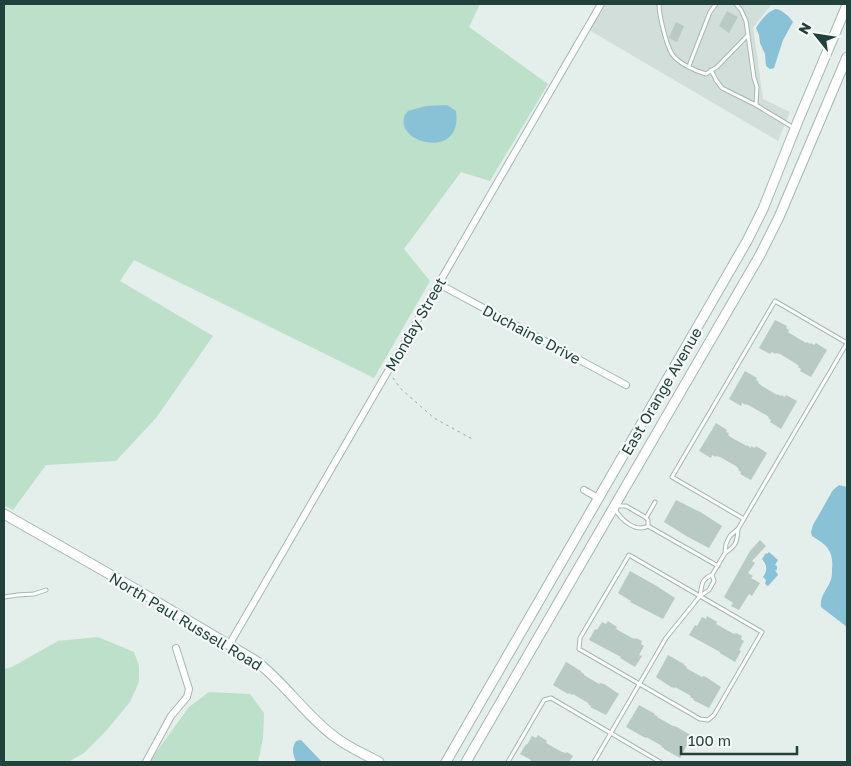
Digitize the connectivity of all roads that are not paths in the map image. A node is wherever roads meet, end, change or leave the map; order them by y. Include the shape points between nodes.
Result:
1 (601, 4) edge
2 (659, 4) edge
3 (716, 4) edge
4 (736, 4) edge
5 (847, 5) edge
6 (748, 35) junction
7 (847, 57) edge
8 (689, 66) junction
9 (711, 70) junction
10 (756, 105) junction
11 (795, 129) junction
12 (439, 284) junction
13 (626, 384) dead end
14 (584, 490) dead end
15 (598, 498) junction
16 (655, 502) dead end
17 (614, 506) junction
18 (4, 514) edge
19 (646, 518) junction
20 (744, 519) junction
21 (648, 526) junction
22 (738, 529) junction
23 (725, 553) junction
24 (718, 566) junction
25 (712, 575) junction
26 (46, 590) dead end
27 (700, 596) junction
28 (4, 597) edge
29 (229, 645) junction
30 (176, 648) dead end
31 (639, 684) junction
32 (611, 733) junction
33 (146, 762) edge
34 (379, 762) edge
35 (446, 762) edge
36 (466, 762) edge
37 (508, 762) edge
38 (594, 762) edge
39 (660, 762) edge

1 - 12 street, Monday Street
2 - 8 lane via 671,53
3 - 8 lane
4 - 6 lane via 746,21
5 - 11 street, East Orange Avenue
6 - 9 lane
6 - 10 lane via 757,87
7 - 17 street, East Orange Avenue via 760,255
8 - 9 lane via 706,74
9 - 10 lane via 722,88
10 - 11 lane
11 - 15 street, East Orange Avenue via 747,241
12 - 13 street, Duchaine Drive
12 - 29 street, Monday Street
14 - 15 street
15 - 17 street
15 - 35 street, East Orange Avenue
16 - 19 lane
17 - 19 lane via 626,506
17 - 21 lane via 620,518 637,528
17 - 36 street, East Orange Avenue
18 - 29 street, North Paul Russell Road
19 - 21 lane
20 - 20 lane via 672,478 775,301 847,343
20 - 22 lane
21 - 24 lane
22 - 23 lane via 730,536
22 - 23 lane via 738,540
23 - 24 lane
24 - 25 lane
25 - 27 lane via 706,578
25 - 27 lane via 714,581 709,590
26 - 28 lane
27 - 31 lane via 666,638
27 - 31 lane via 762,632 714,715 708,720 700,719
27 - 31 lane via 629,555 580,638 579,649
29 - 34 street, North Paul Russell Road via 267,670 335,736
30 - 33 street via 189,689 187,697 171,716
31 - 32 lane
32 - 37 lane via 550,698 544,700
32 - 38 lane
32 - 39 lane

